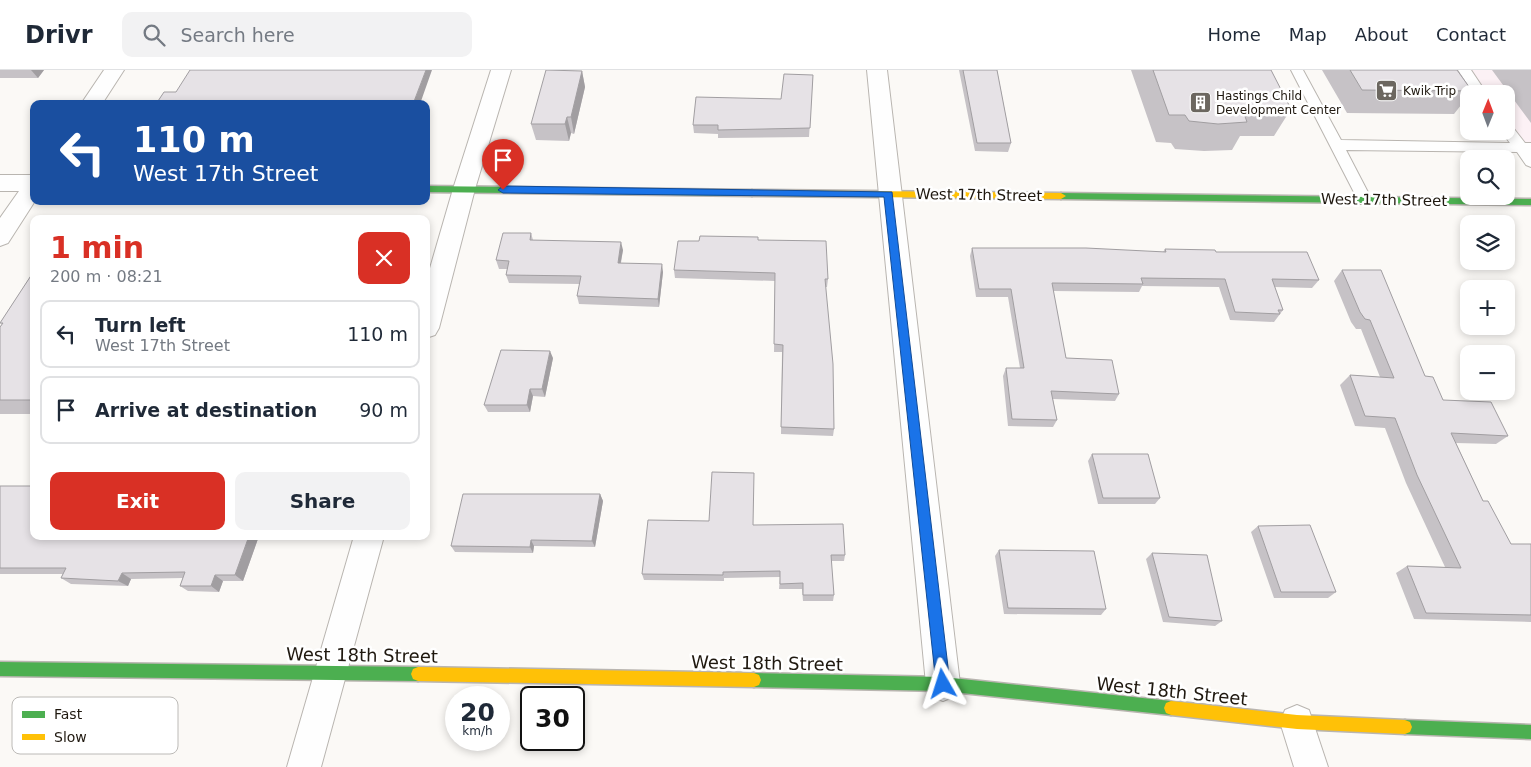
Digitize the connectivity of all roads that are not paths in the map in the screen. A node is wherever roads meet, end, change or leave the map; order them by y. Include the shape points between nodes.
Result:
1 (114, 70) edge
2 (500, 70) edge
3 (877, 70) edge
4 (1297, 70) edge
5 (1464, 70) edge
6 (1475, 85) edge
7 (94, 100) edge
8 (1515, 137) edge
9 (1336, 145) junction
10 (1526, 148) edge
11 (1531, 162) edge
12 (0, 183) edge
13 (30, 184) edge
14 (430, 188) edge
15 (464, 189) junction
16 (30, 190) edge
17 (889, 194) junction
18 (1365, 200) junction
19 (1531, 202) edge
20 (0, 237) edge
21 (430, 313) edge
22 (368, 540) edge
23 (0, 669) edge
24 (332, 672) junction
25 (943, 684) junction
26 (1297, 722) junction
27 (1531, 732) edge
28 (304, 767) edge
29 (1311, 767) edge

1 - 7 street
2 - 15 street
3 - 17 street
4 - 9 lane
5 - 6 lane
8 - 10 lane
9 - 10 lane
9 - 18 lane
10 - 11 lane
12 - 13 street
14 - 15 street, West 17th Street
15 - 17 street, West 17th Street
15 - 21 street
16 - 20 street
17 - 18 street, West 17th Street
17 - 25 street
18 - 19 street, West 17th Street
22 - 24 street
23 - 24 street, West 18th Street
24 - 25 street, West 18th Street
24 - 28 street
25 - 26 street, West 18th Street
26 - 27 street, West 18th Street
26 - 29 street

